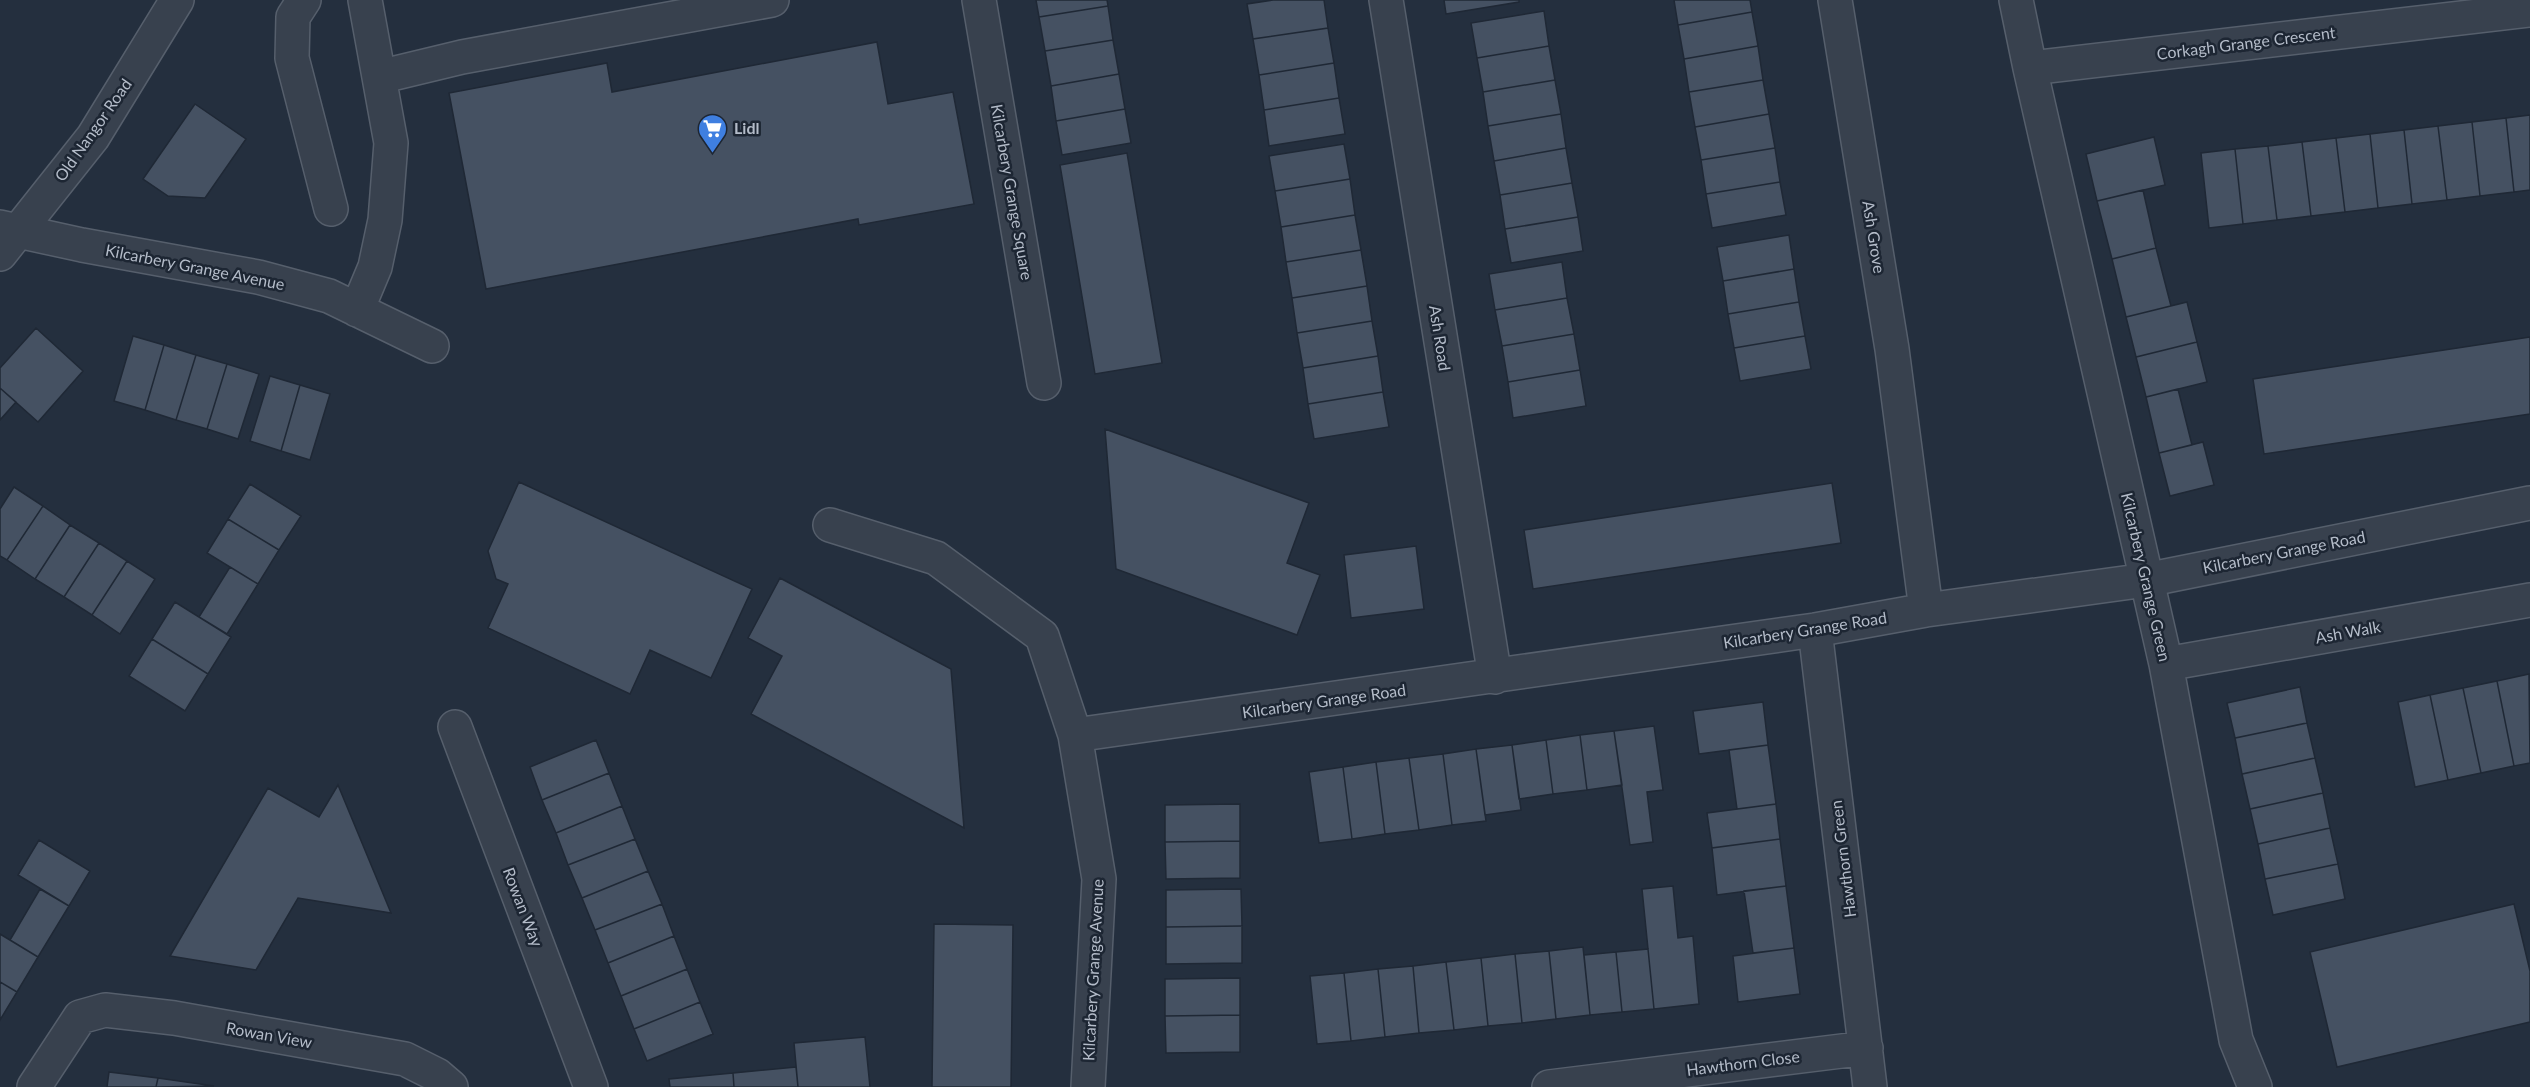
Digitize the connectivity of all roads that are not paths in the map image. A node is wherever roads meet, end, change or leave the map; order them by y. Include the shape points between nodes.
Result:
1 (177, 0) edge
2 (304, 0) edge
3 (364, 0) edge
4 (772, 0) edge
5 (979, 0) edge
6 (1386, 0) edge
7 (1836, 0) edge
8 (2016, 0) edge
9 (2530, 10) edge
10 (2030, 68) junction
11 (379, 77) junction
12 (331, 209) dead end
13 (6, 238) edge
14 (357, 310) junction
15 (432, 346) dead end
16 (1044, 383) dead end
17 (2530, 503) edge
18 (830, 525) dead end
19 (2146, 580) junction
20 (2530, 600) edge
21 (1926, 610) junction
22 (1815, 630) junction
23 (2166, 664) junction
24 (1495, 677) junction
25 (455, 727) dead end
26 (1076, 735) junction
27 (1866, 1048) junction
28 (34, 1087) edge
29 (451, 1087) edge
30 (591, 1087) edge
31 (1088, 1087) edge
32 (1549, 1087) edge
33 (1870, 1087) edge
34 (2255, 1087) edge

1 - 13 street, Old Nangor Road via 93,137
2 - 12 street via 292,16 292,58
3 - 11 street
4 - 11 street via 462,57
5 - 16 street, Kilcarbery Grange Square
6 - 24 street, Ash Road
7 - 21 street, Ash Grove via 1892,349
8 - 10 street
9 - 10 street, Corkagh Grange Crescent
10 - 19 street, Kilcarbery Grange Green
11 - 14 street via 391,143 385,220 375,267
13 - 14 street, Kilcarbery Grange Avenue via 258,277 329,296
14 - 15 street, Kilcarbery Grange Avenue
17 - 19 street, Kilcarbery Grange Road
18 - 26 street, Kilcarbery Grange Avenue via 936,558 1042,636
19 - 21 street, Kilcarbery Grange Road
19 - 23 street, Kilcarbery Grange Green
20 - 23 street, Ash Walk
21 - 22 street, Kilcarbery Grange Road
22 - 24 street, Kilcarbery Grange Road
22 - 27 street, Hawthorn Green
23 - 34 street, Kilcarbery Grange Green via 2236,1040
24 - 26 street, Kilcarbery Grange Road
25 - 30 street, Rowan Way
26 - 31 street, Kilcarbery Grange Avenue via 1098,879
27 - 32 street, Hawthorn Close
27 - 33 street, Hawthorn Green
28 - 29 street, Rowan View via 80,1017 105,1010 174,1018 405,1059

